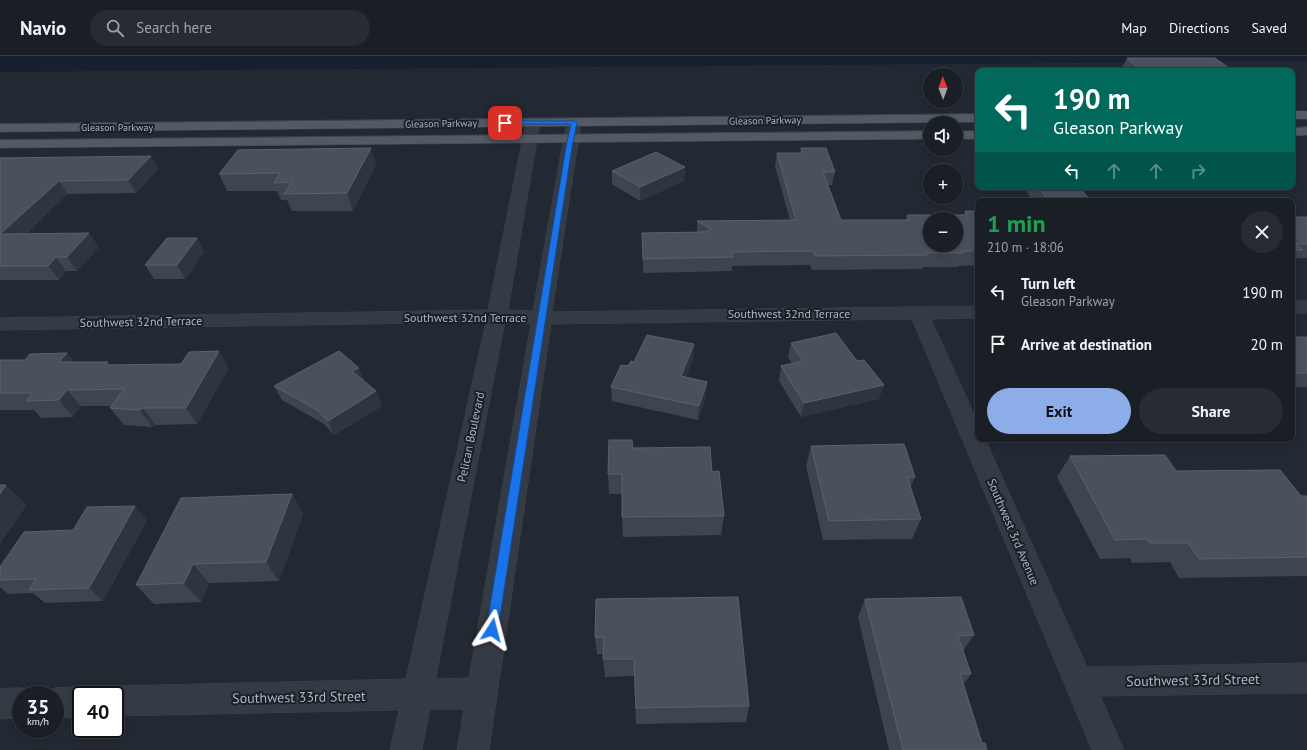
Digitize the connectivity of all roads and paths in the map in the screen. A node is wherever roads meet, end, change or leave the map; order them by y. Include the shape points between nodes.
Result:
1 (1295, 115) edge
2 (1307, 115) edge
3 (975, 118) edge
4 (0, 128) edge
5 (531, 131) junction
6 (572, 131) junction
7 (1295, 132) edge
8 (1307, 132) edge
9 (923, 135) edge
10 (963, 135) edge
11 (975, 135) edge
12 (0, 144) edge
13 (1295, 307) edge
14 (1307, 307) edge
15 (975, 312) edge
16 (920, 313) junction
17 (496, 316) junction
18 (542, 318) junction
19 (0, 324) edge
20 (975, 441) edge
21 (975, 442) edge
22 (1307, 678) edge
23 (1078, 682) junction
24 (482, 693) junction
25 (418, 694) junction
26 (124, 701) edge
27 (12, 703) edge
28 (0, 704) edge
29 (406, 750) edge
30 (473, 750) edge
31 (1108, 750) edge

1 - 2 main road
3 - 6 main road, Gleason Parkway
4 - 5 main road, Gleason Parkway
5 - 6 main road, Gleason Parkway
5 - 12 main road, Gleason Parkway
5 - 17 street, Pelican Boulevard
6 - 9 main road, Gleason Parkway
6 - 18 street
7 - 8 main road
10 - 11 main road
13 - 14 street
15 - 16 street, Southwest 32nd Terrace
16 - 18 street, Southwest 32nd Terrace
16 - 20 street, Southwest 3rd Avenue
17 - 18 street, Southwest 32nd Terrace
17 - 19 street, Southwest 32nd Terrace
17 - 25 street, Pelican Boulevard
18 - 24 street
21 - 23 street, Southwest 3rd Avenue
22 - 23 street, Southwest 33rd Street
23 - 31 street, Southwest 3rd Avenue
24 - 25 street, Southwest 33rd Street
24 - 30 street
25 - 26 street, Southwest 33rd Street
25 - 29 street, Pelican Boulevard
27 - 28 street

